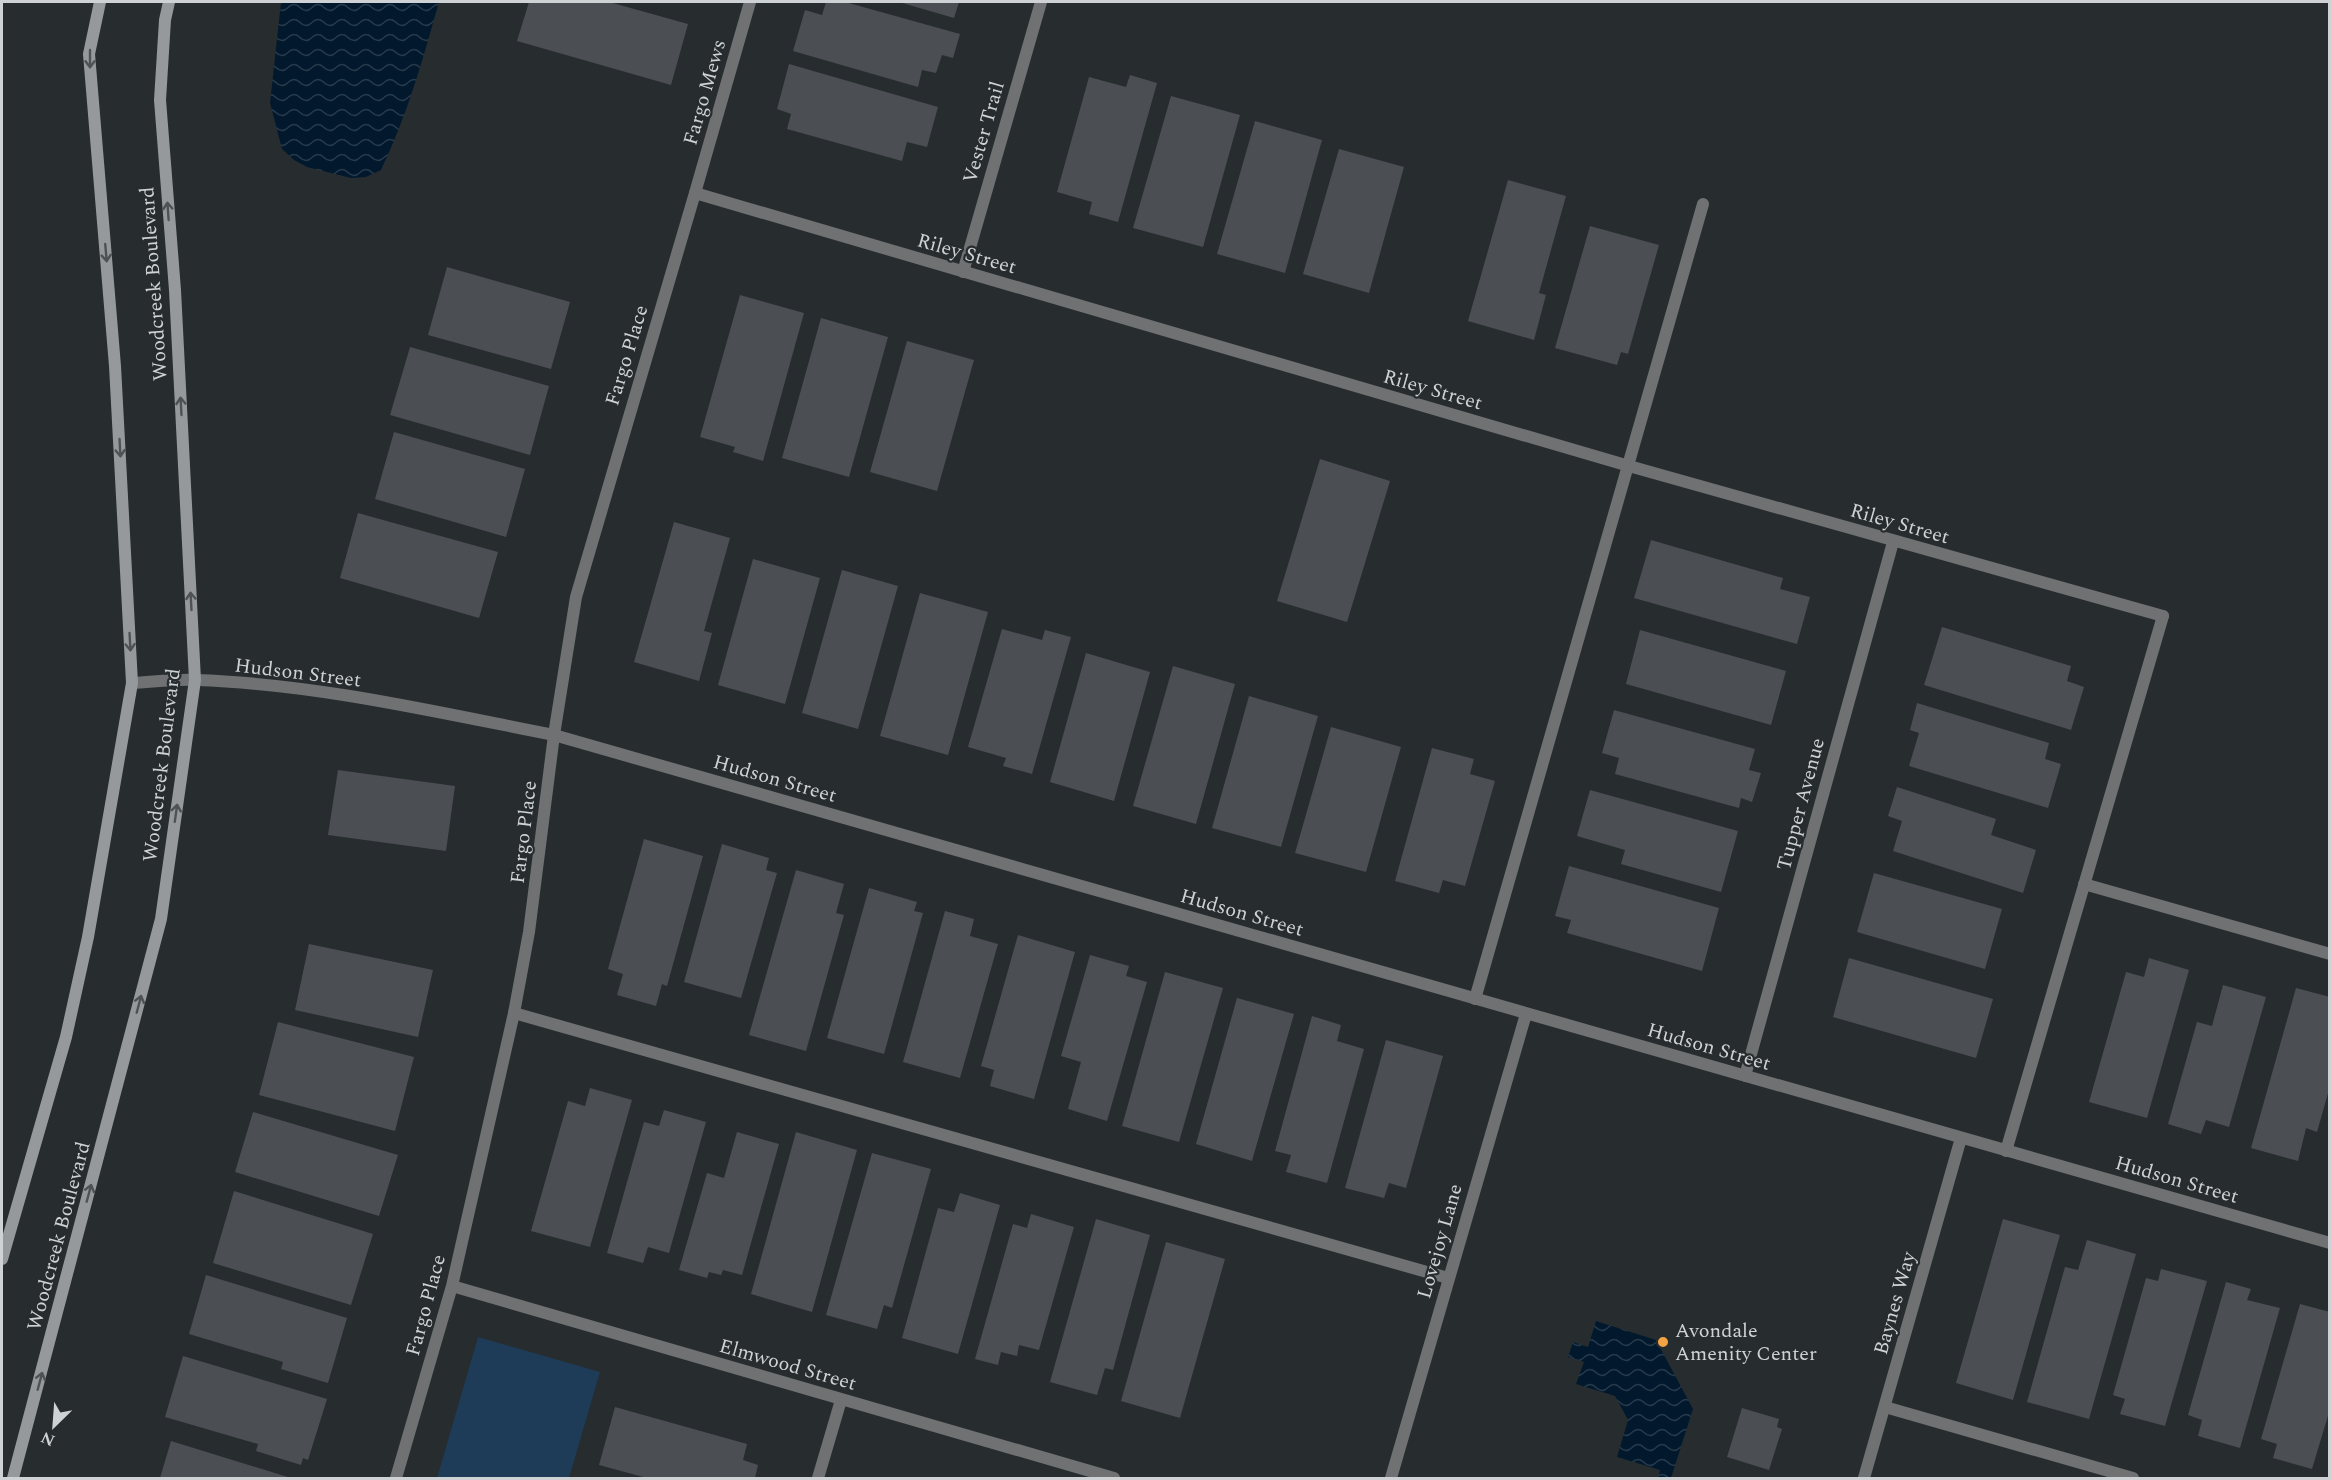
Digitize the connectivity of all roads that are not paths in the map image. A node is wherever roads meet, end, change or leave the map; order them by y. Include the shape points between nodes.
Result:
1 (100, 2) edge
2 (169, 2) edge
3 (750, 2) edge
4 (1041, 2) edge
5 (695, 193) junction
6 (1703, 204) dead end
7 (963, 272) junction
8 (1629, 466) junction
9 (1893, 542) junction
10 (195, 680) junction
11 (132, 683) junction
12 (554, 735) junction
13 (2084, 884) junction
14 (2330, 954) edge
15 (1475, 999) junction
16 (514, 1013) junction
17 (1526, 1014) junction
18 (1745, 1076) junction
19 (1961, 1138) junction
20 (2006, 1151) junction
21 (2330, 1243) edge
22 (2, 1259) edge
23 (1448, 1278) junction
24 (452, 1286) junction
25 (841, 1400) junction
26 (1885, 1407) junction
27 (14, 1479) edge
28 (396, 1479) edge
29 (818, 1479) edge
30 (1114, 1479) edge
31 (1391, 1479) edge
32 (1864, 1479) edge
33 (2133, 1479) edge

1 -> 11 street, Woodcreek Boulevard via 89,54 115,366
10 -> 2 street, Woodcreek Boulevard via 175,290 160,100
3 - 5 street, Fargo Mews
4 - 7 street, Vester Trail
5 - 7 street, Riley Street
5 - 12 street, Fargo Place via 576,597
6 - 8 street
7 - 8 street, Riley Street
8 - 9 street, Riley Street
8 - 15 street
9 - 13 street, Riley Street via 2163,616
9 - 18 street, Tupper Avenue
10 - 11 street, Hudson Street
10 - 12 street, Hudson Street via 291,687
27 -> 10 street, Woodcreek Boulevard via 162,919
11 - 22 street, Woodcreek Boulevard via 88,937 66,1037
12 - 15 street, Hudson Street
12 - 16 street, Fargo Place via 535,890
13 - 14 street
13 - 20 street
15 - 17 street, Hudson Street
16 - 23 street
16 - 24 street, Fargo Place
17 - 18 street, Hudson Street
17 - 23 street, Lovejoy Lane
18 - 19 street, Hudson Street
19 - 20 street, Hudson Street
19 - 26 street, Baynes Way
20 - 21 street, Hudson Street
23 - 31 street, Lovejoy Lane
24 - 25 street, Elmwood Street
24 - 28 street, Fargo Place
25 - 29 street
25 - 30 street, Elmwood Street
26 - 32 street, Baynes Way
26 - 33 street

